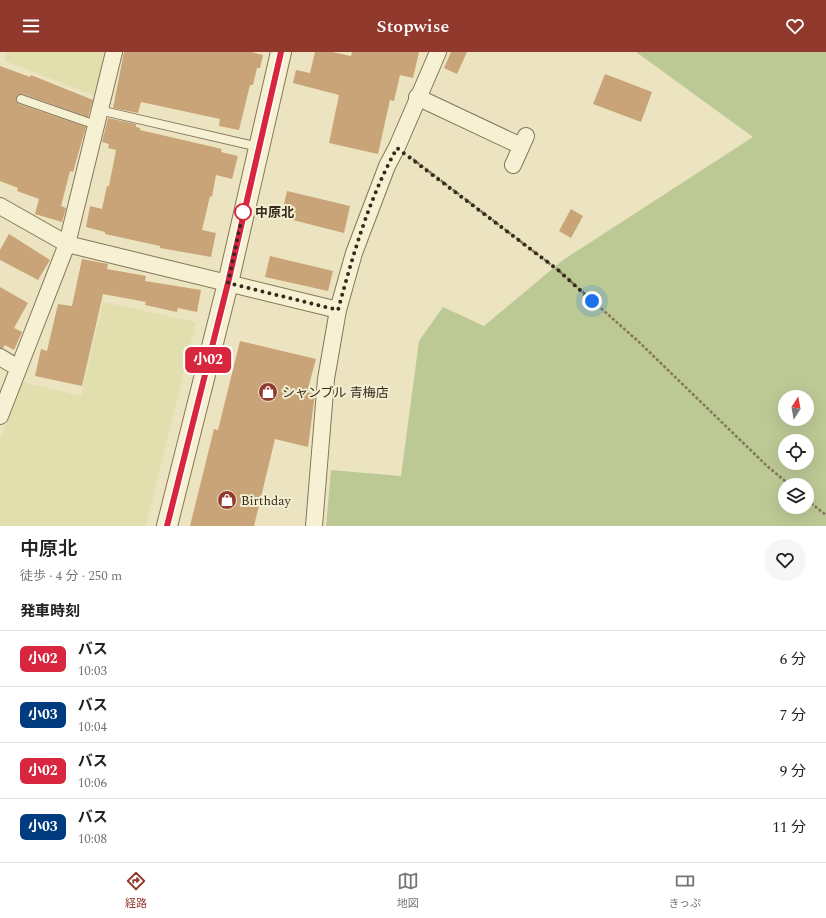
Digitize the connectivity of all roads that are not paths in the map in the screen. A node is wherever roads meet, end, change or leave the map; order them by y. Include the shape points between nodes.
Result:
1 (114, 52) edge
2 (281, 52) edge
3 (438, 52) edge
4 (418, 97) junction
5 (21, 99) dead end
6 (98, 118) junction
7 (259, 147) junction
8 (513, 166) dead end
9 (0, 206) edge
10 (67, 244) junction
11 (228, 283) junction
12 (338, 310) junction
13 (0, 357) edge
14 (18, 368) junction
15 (0, 416) edge
16 (167, 526) edge
17 (314, 526) edge

1 - 6 street
2 - 7 street
3 - 4 street
4 - 8 street via 523,141
4 - 12 street via 387,166 354,253
5 - 6 lane
6 - 7 lane
6 - 10 street
7 - 11 street
9 - 10 street
10 - 11 street
10 - 14 street
11 - 12 street
11 - 16 street
12 - 17 street via 326,379
13 - 14 street
14 - 15 street

